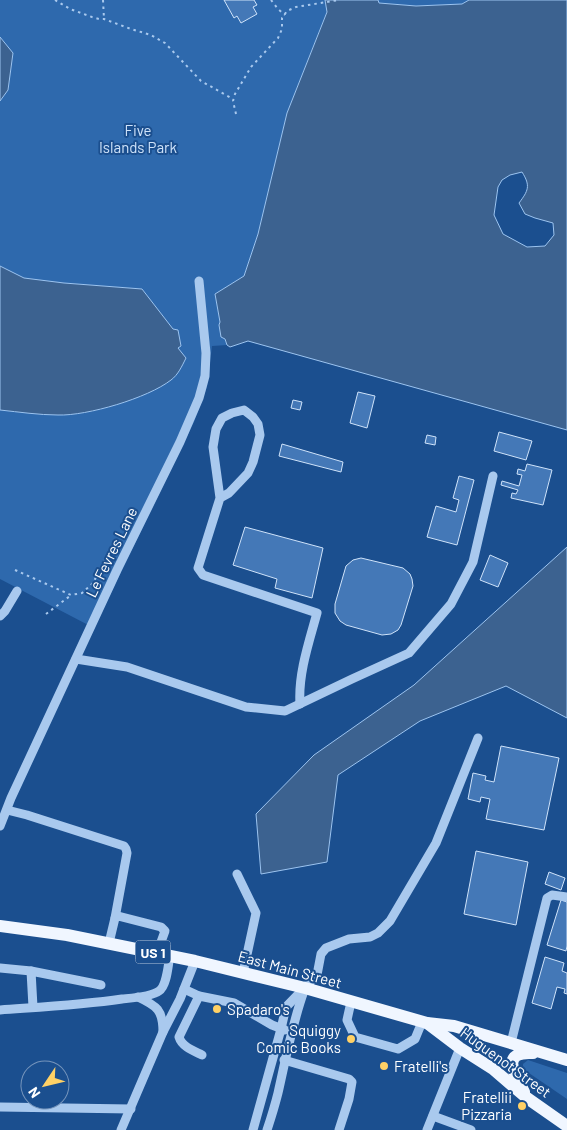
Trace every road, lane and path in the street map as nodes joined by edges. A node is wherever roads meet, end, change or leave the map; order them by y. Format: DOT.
graph roads {
  1 [pos="55,0"];
  2 [pos="103,0"];
  3 [pos="272,0"];
  4 [pos="339,0"];
  5 [pos="284,15"];
  6 [pos="104,19"];
  7 [pos="233,99"];
  8 [pos="236,114"];
  9 [pos="200,281"];
  10 [pos="493,476"];
  11 [pos="220,498"];
  12 [pos="106,558"];
  13 [pos="14,570"];
  14 [pos="17,591"];
  15 [pos="70,595"];
  16 [pos="46,614"];
  17 [pos="0,616"];
  18 [pos="76,659"];
  19 [pos="300,704"];
  20 [pos="478,738"];
  21 [pos="7,810"];
  22 [pos="0,826"];
  23 [pos="238,874"];
  24 [pos="567,897"];
  25 [pos="115,918"];
  26 [pos="0,926"];
  27 [pos="109,944"];
  28 [pos="157,953"];
  29 [pos="170,956"];
  30 [pos="195,961"];
  31 [pos="0,968"];
  32 [pos="31,971"];
  33 [pos="243,973"];
  34 [pos="101,985"];
  35 [pos="305,988"];
  36 [pos="184,989"];
  37 [pos="199,996"];
  38 [pos="138,997"];
  39 [pos="351,1002"];
  40 [pos="33,1007"];
  41 [pos="0,1010"];
  42 [pos="425,1022"];
  43 [pos="281,1029"];
  44 [pos="163,1032"];
  45 [pos="292,1033"];
  46 [pos="511,1043"];
  47 [pos="460,1048"];
  48 [pos="543,1053"];
  49 [pos="202,1055"];
  50 [pos="284,1060"];
  51 [pos="567,1060"];
  52 [pos="527,1098"];
  53 [pos="0,1107"];
  54 [pos="131,1109"];
  55 [pos="433,1116"];
  56 [pos="567,1126"];
  57 [pos="121,1130"];
  58 [pos="253,1130"];
  59 [pos="267,1130"];
  60 [pos="339,1130"];
  61 [pos="427,1130"];
  62 [pos="471,1130"];
  1 -- 6 [label="path"];
  2 -- 6 [label="path"];
  3 -- 5 [label="path"];
  4 -- 5 [label="path"];
  5 -- 7 [label="path"];
  6 -- 7 [label="path"];
  7 -- 8 [label="path"];
  9 -- 18 [label="street, Le Fevres Lane"];
  10 -- 19 [label="street"];
  11 -- 11 [label="street"];
  11 -- 19 [label="street"];
  12 -- 15 [label="path"];
  13 -- 15 [label="path"];
  14 -- 17 [label="street"];
  15 -- 16 [label="path"];
  18 -- 19 [label="street"];
  18 -- 21 [label="street, Le Fevres Lane"];
  20 -- 35 [label="street"];
  21 -- 22 [label="street, Le Fevres Lane"];
  21 -- 25 [label="street"];
  23 -- 33 [label="street"];
  24 -- 46 [label="street"];
  25 -- 27 [label="street"];
  25 -- 28 [label="street"];
  26 -- 27 [label="main road, East Main Street / US 1"];
  27 -- 28 [label="main road, East Main Street / US 1"];
  28 -- 29 [label="main road, East Main Street / US 1"];
  29 -- 30 [label="main road, East Main Street / US 1"];
  29 -- 38 [label="street"];
  30 -- 33 [label="main road, East Main Street / US 1"];
  30 -- 36 [label="street"];
  31 -- 32 [label="street"];
  32 -- 34 [label="street"];
  32 -- 40 [label="street"];
  33 -- 35 [label="main road, East Main Street / US 1"];
  35 -- 39 [label="main road, East Main Street / US 1"];
  35 -- 43 [label="street"];
  35 -- 45 [label="street"];
  36 -- 37 [label="street"];
  36 -- 44 [label="street"];
  37 -- 43 [label="street"];
  37 -- 49 [label="street"];
  38 -- 40 [label="street"];
  38 -- 44 [label="street"];
  39 -- 42 [label="main road, East Main Street / US 1"];
  39 -- 42 [label="street"];
  40 -- 41 [label="street"];
  42 -- 46 [label="main road, East Main Street / US 1"];
  42 -- 47 [label="main road, Huguenot Street / US 1"];
  43 -- 45 [label="street"];
  43 -- 58 [label="street"];
  44 -- 54 [label="street"];
  45 -- 50 [label="street"];
  46 -- 48 [label="main road, East Main Street / US 1"];
  47 -- 52 [label="main road, Huguenot Street / US 1"];
  47 -- 55 [label="street"];
  48 -- 51 [label="main road, East Main Street / US 1"];
  48 -- 52 [label="main road"];
  50 -- 59 [label="street"];
  50 -- 60 [label="street"];
  52 -- 56 [label="main road, Huguenot Street / US 1"];
  53 -- 54 [label="street"];
  54 -- 57 [label="street"];
  55 -- 61 [label="street"];
  55 -- 62 [label="street"];
}
